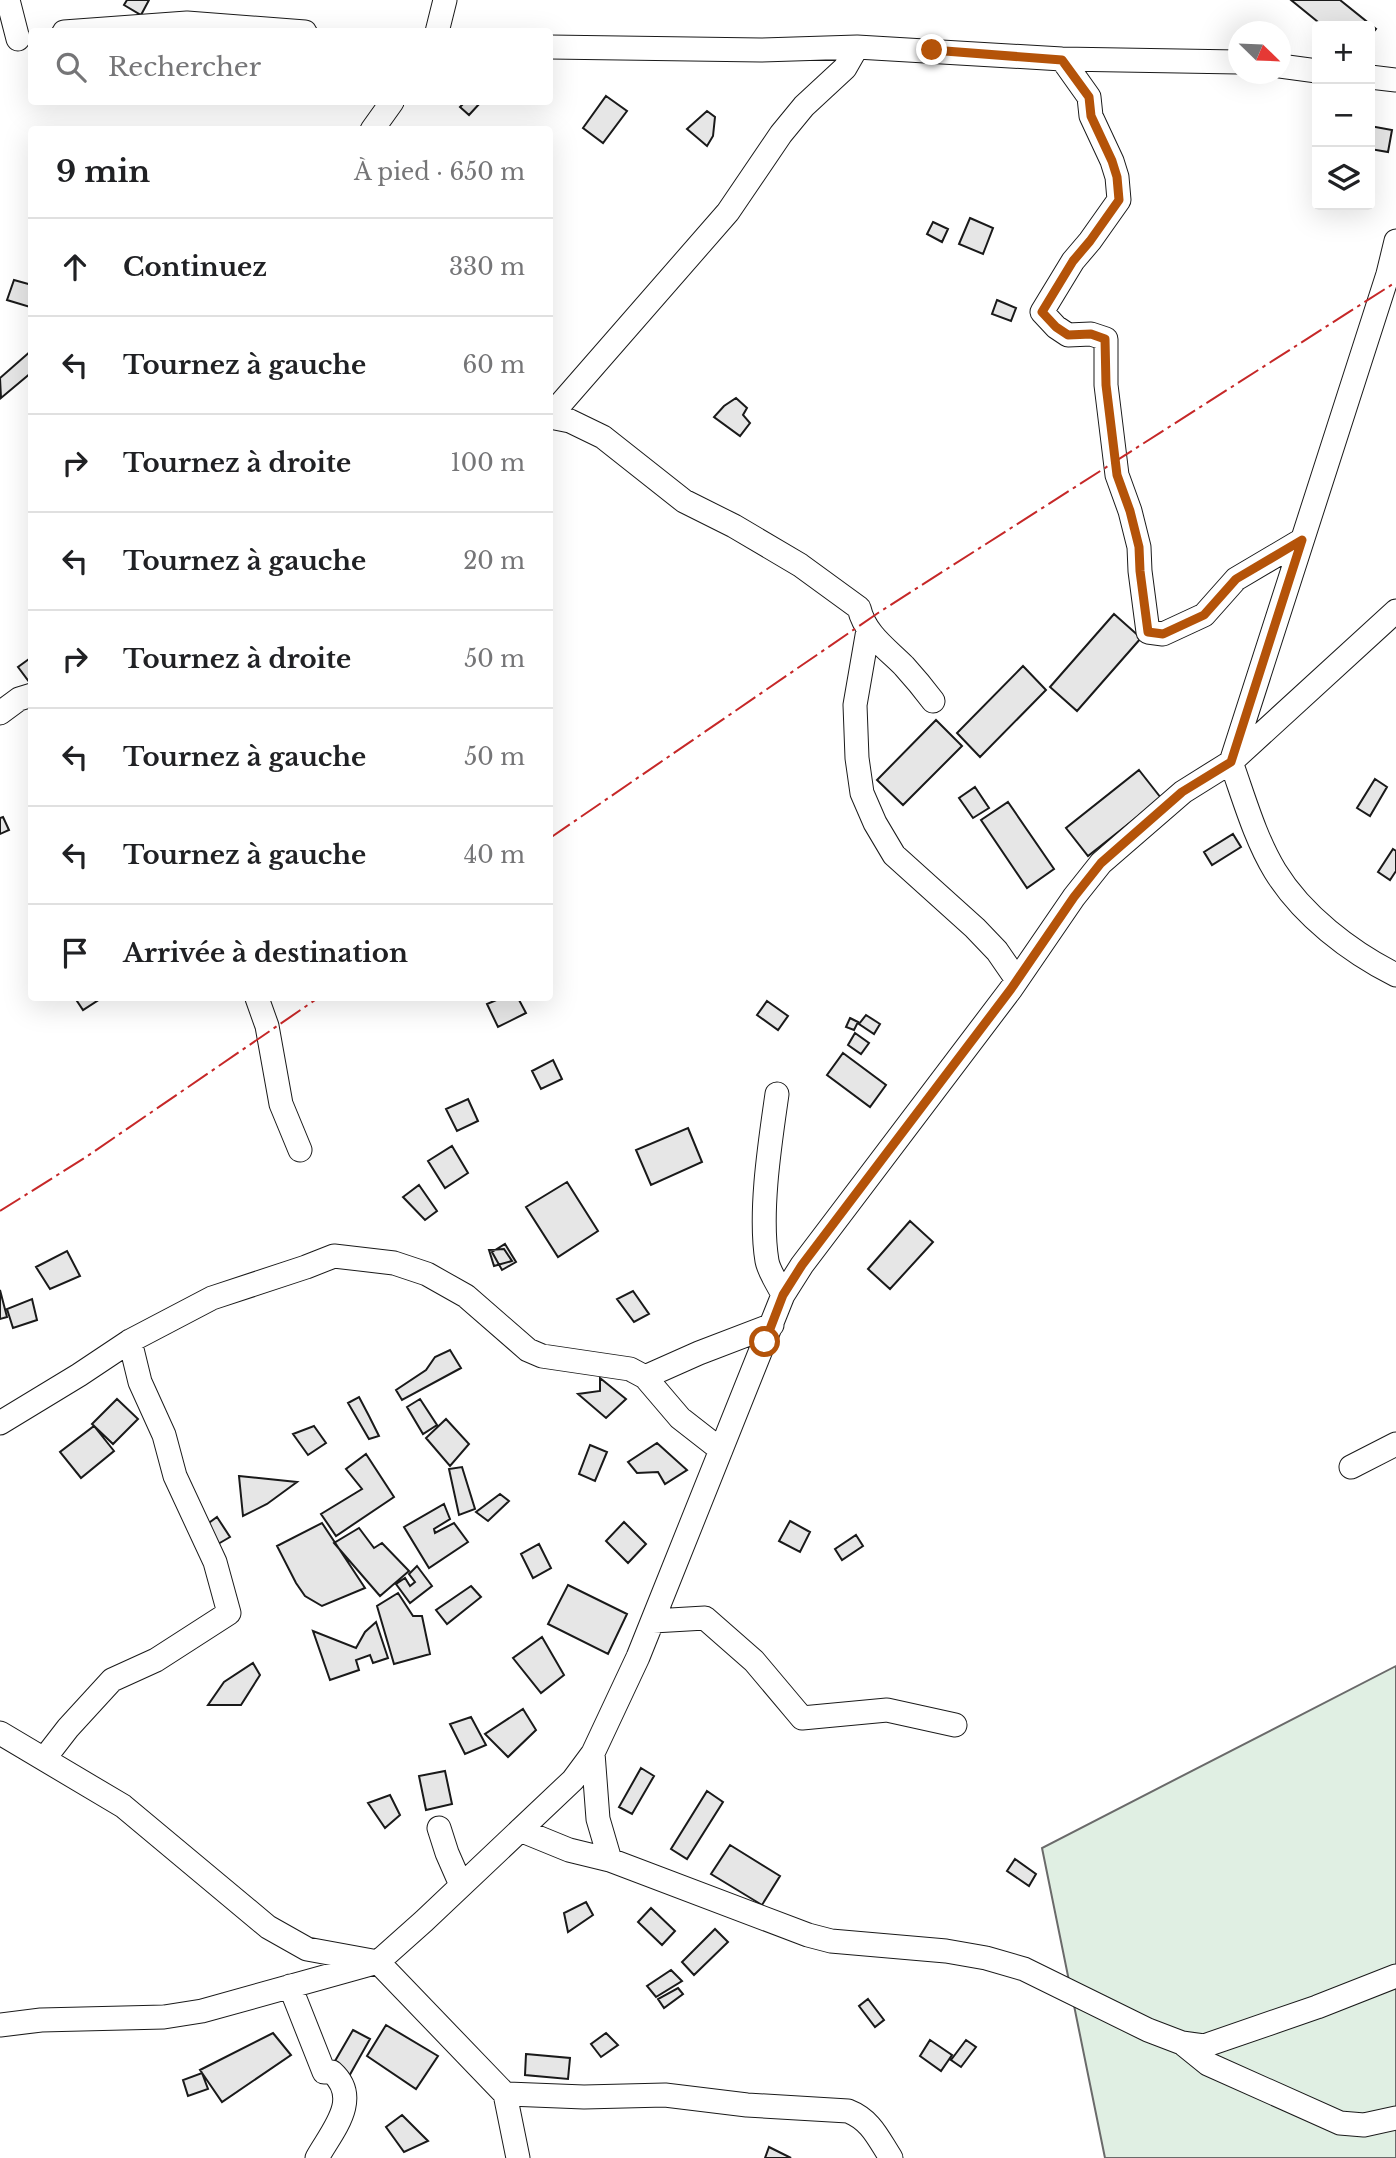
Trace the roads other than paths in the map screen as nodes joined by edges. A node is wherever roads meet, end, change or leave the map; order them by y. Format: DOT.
graph roads {
  1 [pos="8,0"];
  2 [pos="445,0"];
  3 [pos="119,28"];
  4 [pos="253,28"];
  5 [pos="438,28"];
  6 [pos="17,39"];
  7 [pos="553,47"];
  8 [pos="857,47"];
  9 [pos="1062,60"];
  10 [pos="1228,62"];
  11 [pos="1291,67"];
  12 [pos="1312,70"];
  13 [pos="1375,78"];
  14 [pos="1396,80"];
  15 [pos="390,105"];
  16 [pos="375,126"];
  17 [pos="1396,241"];
  18 [pos="553,413"];
  19 [pos="553,417"];
  20 [pos="1302,540"];
  21 [pos="1396,611"];
  22 [pos="868,630"];
  23 [pos="28,696"];
  24 [pos="933,701"];
  25 [pos="0,713"];
  26 [pos="1231,762"];
  27 [pos="1396,975"];
  28 [pos="1017,980"];
  29 [pos="258,1001"];
  30 [pos="777,1094"];
  31 [pos="300,1150"];
  32 [pos="783,1295"];
  33 [pos="772,1325"];
  34 [pos="130,1341"];
  35 [pos="645,1377"];
  36 [pos="0,1423"];
  37 [pos="1396,1444"];
  38 [pos="721,1450"];
  39 [pos="1351,1467"];
  40 [pos="653,1621"];
  41 [pos="955,1725"];
  42 [pos="0,1734"];
  43 [pos="593,1753"];
  44 [pos="44,1759"];
  45 [pos="439,1828"];
  46 [pos="520,1830"];
  47 [pos="610,1860"];
  48 [pos="461,1885"];
  49 [pos="378,1962"];
  50 [pos="1396,1976"];
  51 [pos="290,1986"];
  52 [pos="0,2025"];
  53 [pos="1182,2043"];
  54 [pos="505,2094"];
  55 [pos="1396,2118"];
  56 [pos="518,2157"];
  57 [pos="317,2158"];
  58 [pos="891,2158"];
  1 -- 6 [label="street"];
  2 -- 5 [label="street"];
  3 -- 4 [label="street"];
  7 -- 8 [label="street"];
  8 -- 9 [label="street"];
  8 -- 18 [label="street"];
  9 -- 10 [label="street"];
  9 -- 20 [label="street"];
  11 -- 12 [label="street"];
  13 -- 14 [label="street"];
  15 -- 16 [label="street"];
  17 -- 20 [label="street"];
  19 -- 22 [label="street"];
  20 -- 26 [label="street"];
  21 -- 26 [label="street"];
  22 -- 24 [label="street"];
  22 -- 28 [label="street"];
  23 -- 25 [label="street"];
  26 -- 27 [label="street"];
  26 -- 28 [label="street"];
  28 -- 32 [label="street"];
  29 -- 31 [label="street"];
  30 -- 32 [label="street"];
  32 -- 33 [label="street"];
  33 -- 35 [label="street"];
  33 -- 38 [label="street"];
  34 -- 35 [label="street"];
  34 -- 36 [label="street"];
  34 -- 44 [label="street"];
  35 -- 38 [label="street"];
  37 -- 39 [label="street"];
  38 -- 40 [label="street"];
  40 -- 41 [label="street"];
  40 -- 43 [label="street"];
  42 -- 44 [label="street"];
  43 -- 46 [label="street"];
  43 -- 47 [label="street"];
  44 -- 49 [label="street"];
  45 -- 48 [label="street"];
  46 -- 47 [label="street"];
  46 -- 48 [label="street"];
  47 -- 53 [label="street"];
  48 -- 49 [label="street"];
  49 -- 51 [label="street"];
  49 -- 54 [label="street"];
  50 -- 53 [label="street"];
  51 -- 52 [label="street"];
  51 -- 57 [label="street"];
  53 -- 55 [label="street"];
  54 -- 56 [label="street"];
  54 -- 58 [label="street"];
}
